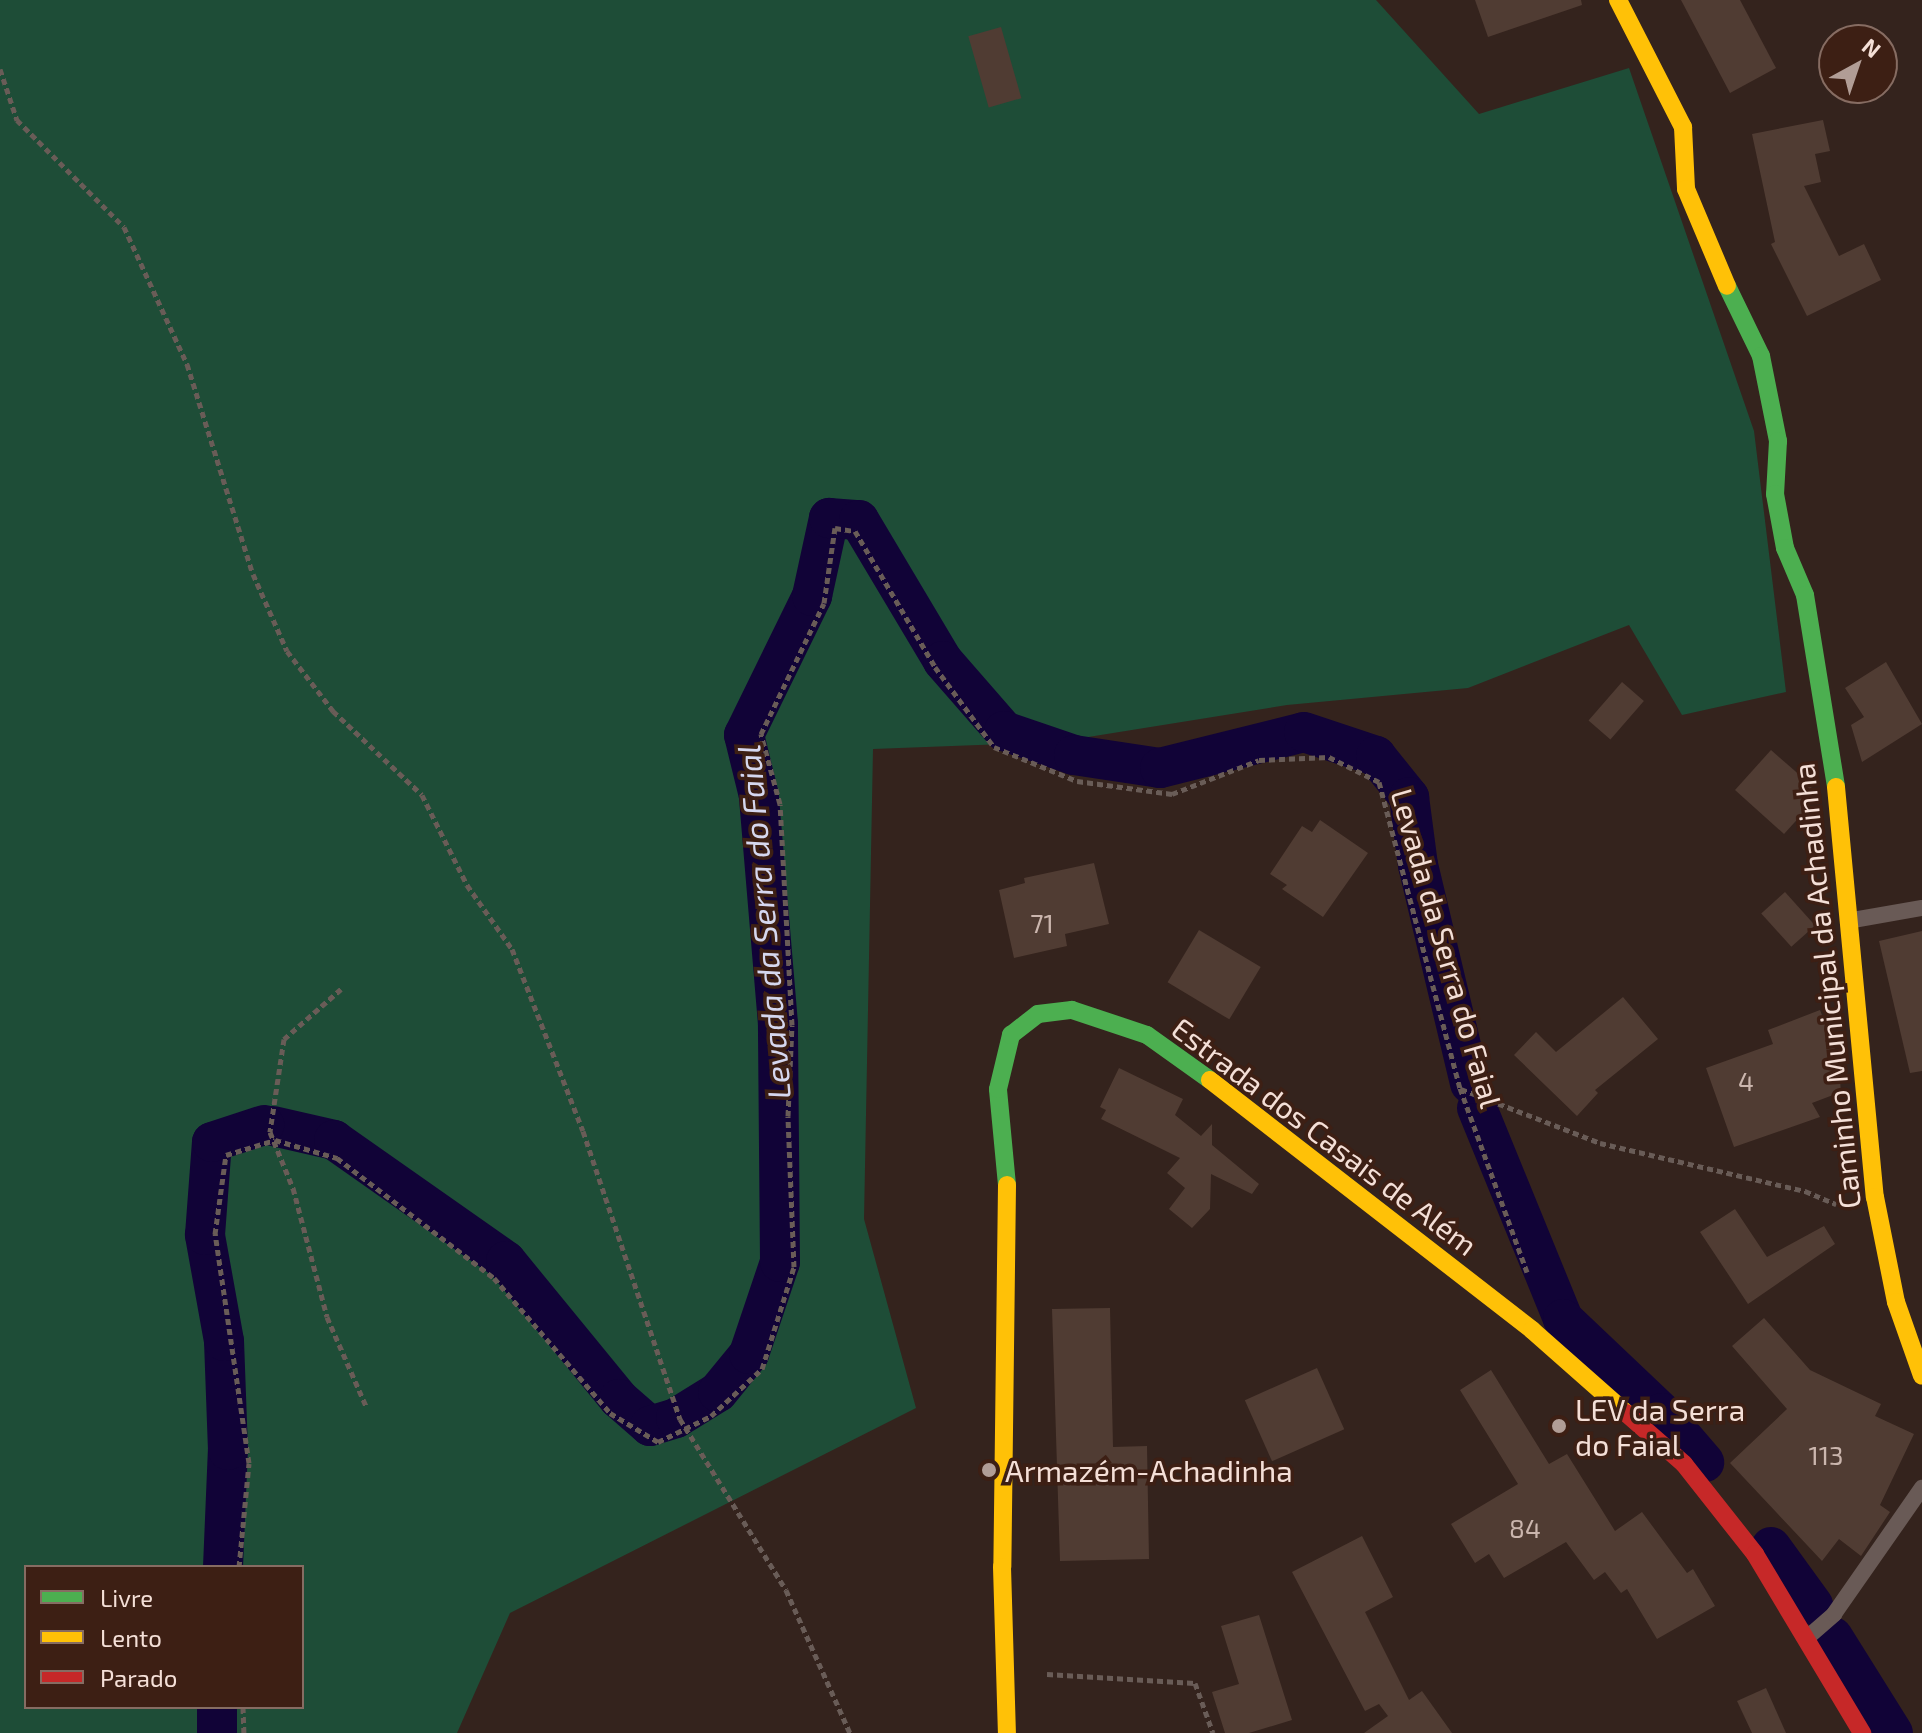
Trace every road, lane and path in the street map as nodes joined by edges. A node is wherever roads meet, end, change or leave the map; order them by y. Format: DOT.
graph roads {
  1 [pos="1618,0"];
  2 [pos="0,69"];
  3 [pos="1922,908"];
  4 [pos="1853,920"];
  5 [pos="341,989"];
  6 [pos="1460,1088"];
  7 [pos="275,1140"];
  8 [pos="1875,1197"];
  9 [pos="1529,1276"];
  10 [pos="1922,1376"];
  11 [pos="367,1408"];
  12 [pos="689,1431"];
  13 [pos="1922,1488"];
  14 [pos="239,1565"];
  15 [pos="1808,1637"];
  16 [pos="1006,1672"];
  17 [pos="243,1709"];
  18 [pos="244,1733"];
  19 [pos="850,1733"];
  20 [pos="1007,1733"];
  21 [pos="1213,1733"];
  22 [pos="1862,1733"];
  1 -- 4 [label="street, Caminho Municipal da Achadinha"];
  2 -- 12 [label="path"];
  3 -- 4 [label="lane"];
  4 -- 8 [label="street, Caminho Municipal da Achadinha"];
  5 -- 7 [label="path"];
  6 -- 8 [label="path"];
  6 -- 9 [label="path, Levada da Serra do Faial"];
  6 -- 12 [label="path, Levada da Serra do Faial"];
  7 -- 11 [label="path"];
  7 -- 12 [label="path, Levada da Serra do Faial"];
  7 -- 14 [label="path"];
  8 -- 10 [label="street, Caminho Municipal da Achadinha"];
  12 -- 19 [label="path"];
  13 -- 15 [label="lane"];
  15 -- 16 [label="street, Estrada dos Casais de Além"];
  15 -- 22 [label="street, Estrada dos Casais de Além"];
  16 -- 20 [label="street, Estrada dos Casais de Além"];
  16 -- 21 [label="path"];
  17 -- 18 [label="path"];
}
